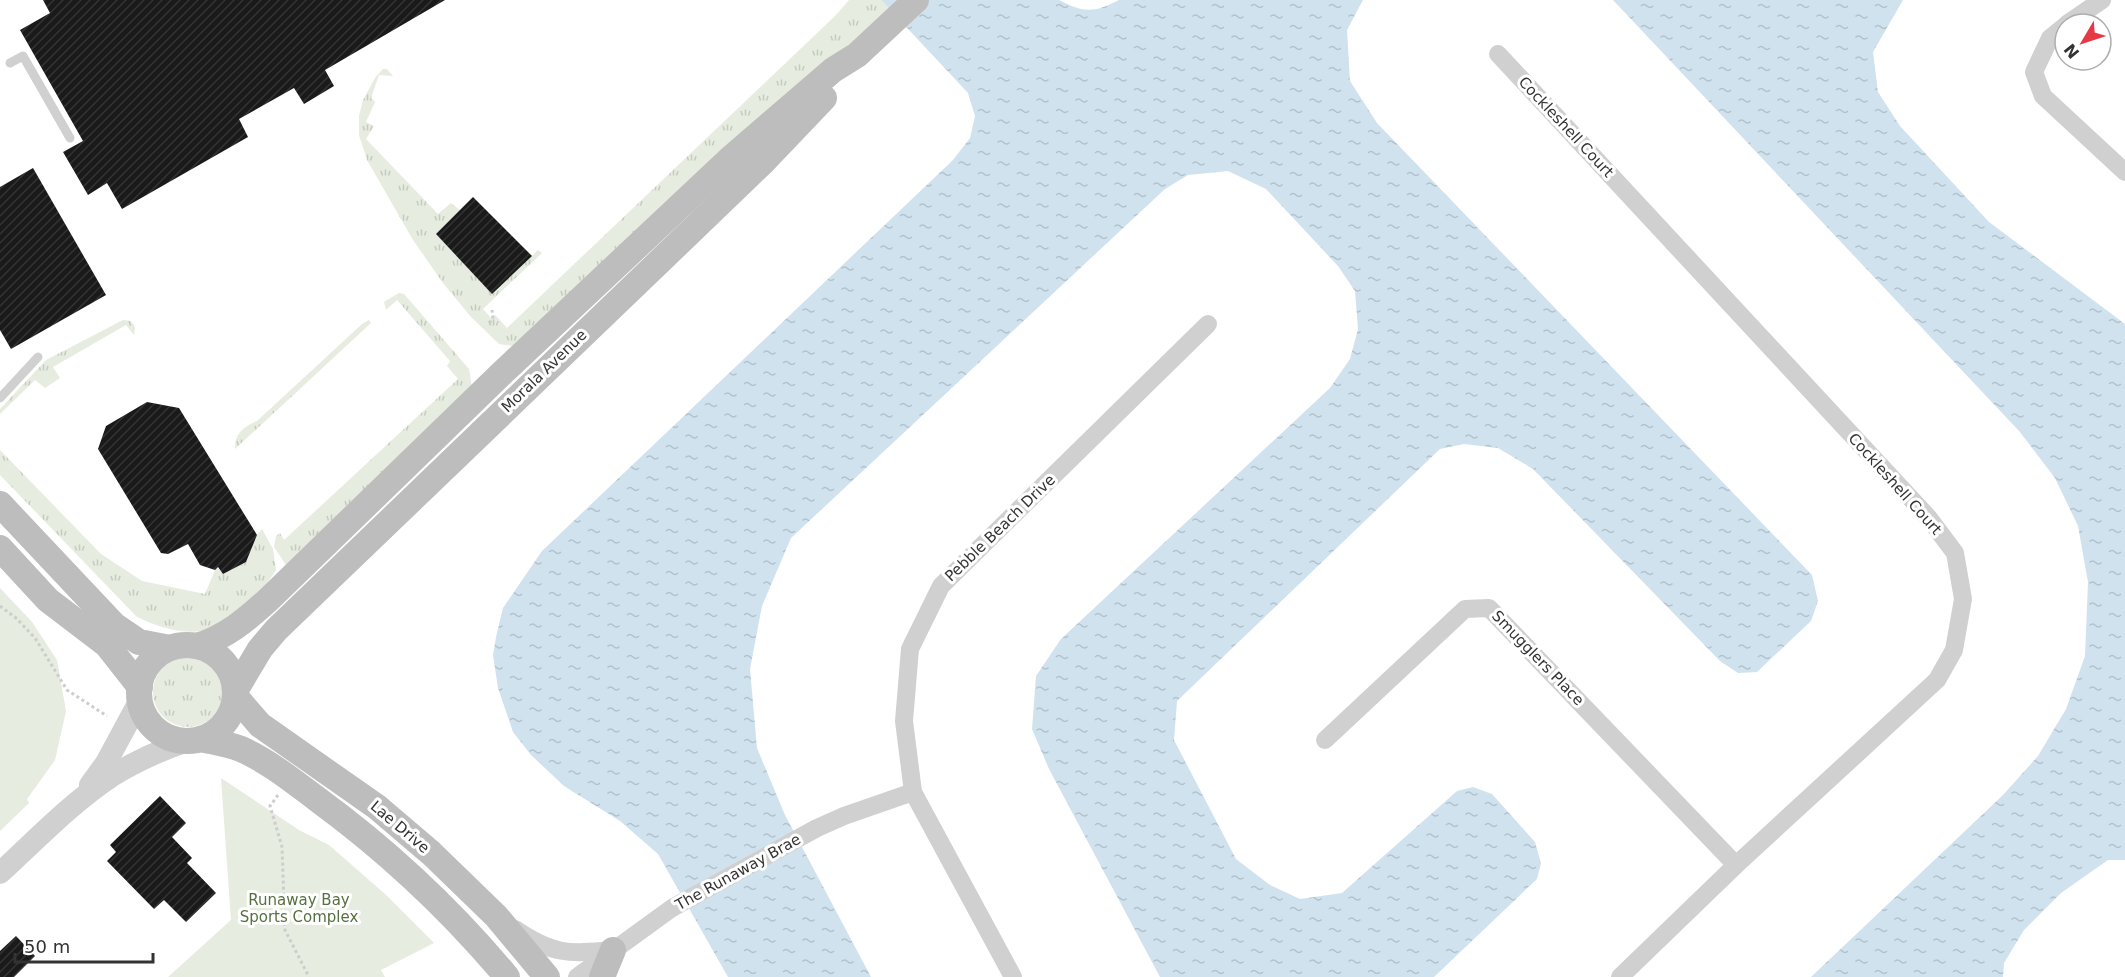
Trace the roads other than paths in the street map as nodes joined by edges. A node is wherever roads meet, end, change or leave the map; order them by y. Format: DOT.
graph roads {
  1 [pos="916,0"];
  2 [pos="2102,0"];
  3 [pos="2085,12"];
  4 [pos="2053,36"];
  5 [pos="1498,54"];
  6 [pos="857,55"];
  7 [pos="9,63"];
  8 [pos="70,138"];
  9 [pos="2125,172"];
  10 [pos="1208,324"];
  11 [pos="39,357"];
  12 [pos="0,398"];
  13 [pos="0,504"];
  14 [pos="0,548"];
  15 [pos="197,646"];
  16 [pos="170,648"];
  17 [pos="140,693"];
  18 [pos="235,694"];
  19 [pos="194,740"];
  20 [pos="1325,740"];
  21 [pos="913,792"];
  22 [pos="74,805"];
  23 [pos="1736,864"];
  24 [pos="0,873"];
  25 [pos="496,916"];
  26 [pos="613,950"];
  27 [pos="507,977"];
  28 [pos="547,977"];
  29 [pos="577,977"];
  30 [pos="602,977"];
  31 [pos="1013,977"];
  32 [pos="1620,977"];
  1 -- 6 [label="main road, Morala Avenue"];
  2 -- 3 [label="street"];
  4 -- 9 [label="street"];
  5 -- 23 [label="street, Cockleshell Court"];
  6 -- 15 [label="main road, Morala Avenue"];
  6 -- 18 [label="main road, Morala Avenue"];
  7 -- 8 [label="lane"];
  10 -- 21 [label="street, Pebble Beach Drive"];
  11 -- 12 [label="lane"];
  13 -- 16 [label="main road"];
  14 -- 17 [label="main road"];
  15 -- 16 [label="main road"];
  15 -- 18 [label="main road"];
  16 -- 17 [label="main road"];
  17 -- 19 [label="main road"];
  17 -- 22 [label="street"];
  18 -- 19 [label="main road"];
  18 -- 25 [label="main road, Lae Drive"];
  19 -- 22 [label="street"];
  19 -- 27 [label="main road, Lae Drive"];
  20 -- 23 [label="street, Smugglers Place"];
  21 -- 26 [label="street, The Runaway Brae"];
  21 -- 31 [label="street, Pebble Beach Drive"];
  22 -- 24 [label="street"];
  23 -- 32 [label="street, Cockleshell Court"];
  25 -- 26 [label="street"];
  25 -- 28 [label="main road, Lae Drive"];
  26 -- 29 [label="street, The Runaway Brae"];
  26 -- 30 [label="main road"];
}
